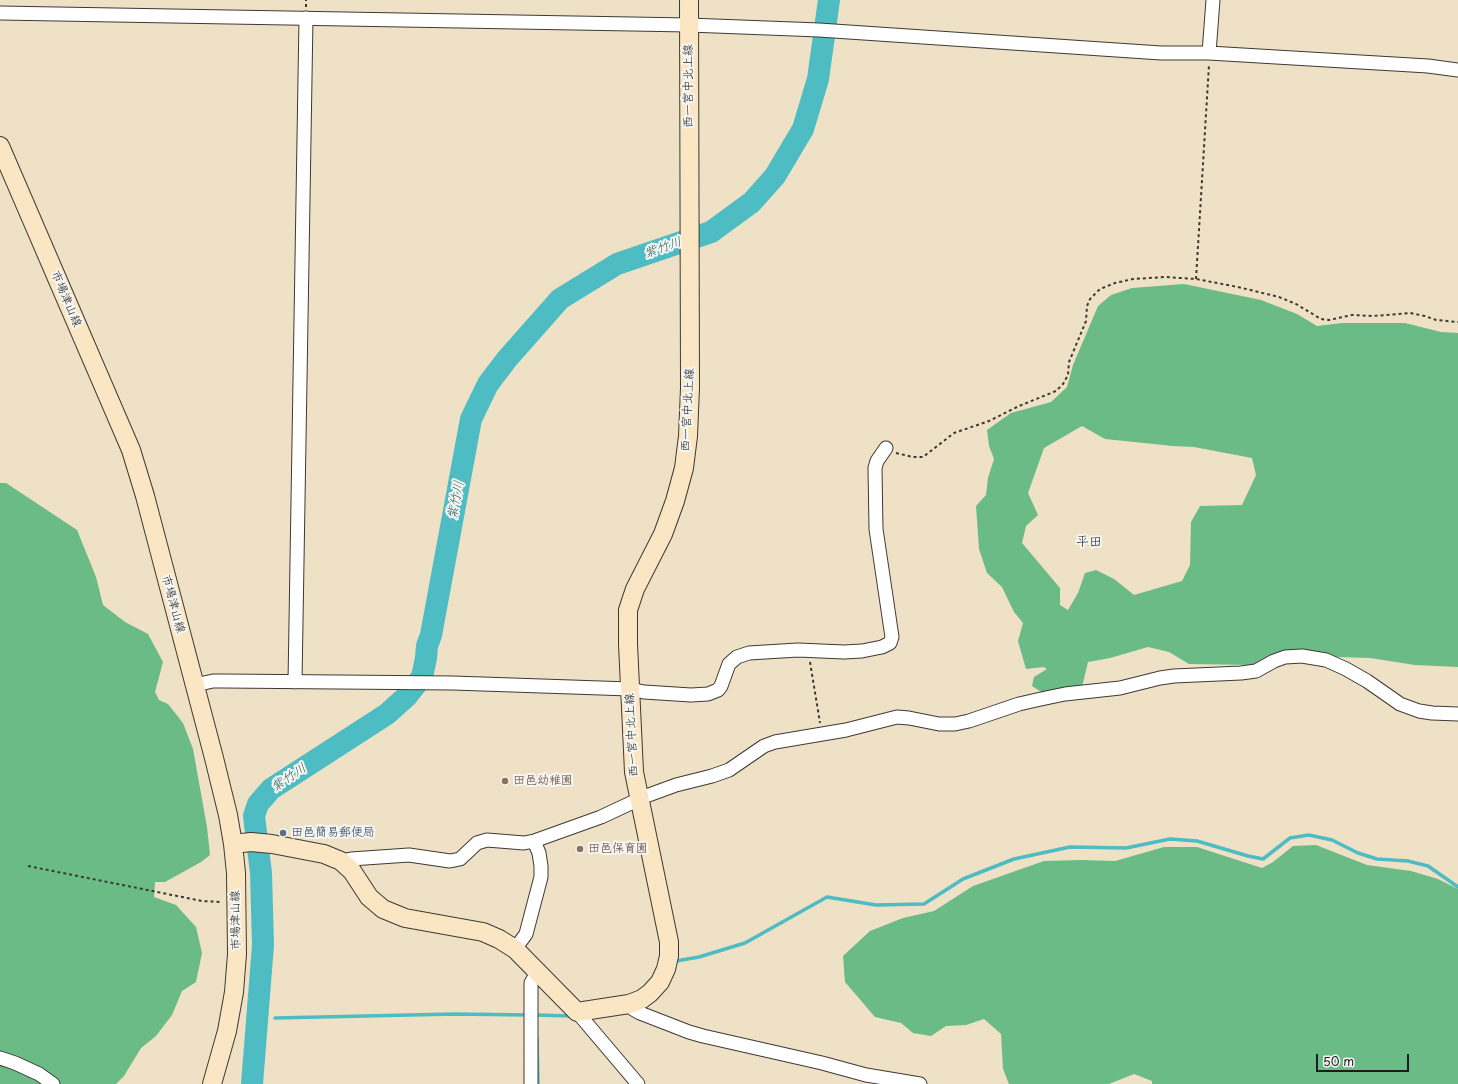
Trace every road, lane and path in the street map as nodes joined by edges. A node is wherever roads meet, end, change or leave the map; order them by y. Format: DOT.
graph roads {
  1 [pos="689,0"];
  2 [pos="1213,0"];
  3 [pos="0,13"];
  4 [pos="306,18"];
  5 [pos="689,25"];
  6 [pos="1209,53"];
  7 [pos="1458,70"];
  8 [pos="0,146"];
  9 [pos="1196,279"];
  10 [pos="1458,322"];
  11 [pos="886,448"];
  12 [pos="809,651"];
  13 [pos="295,682"];
  14 [pos="195,685"];
  15 [pos="630,689"];
  16 [pos="1458,714"];
  17 [pos="822,735"];
  18 [pos="639,799"];
  19 [pos="534,842"];
  20 [pos="242,843"];
  21 [pos="341,861"];
  22 [pos="28,866"];
  23 [pos="236,903"];
  24 [pos="515,949"];
  25 [pos="537,972"];
  26 [pos="630,1004"];
  27 [pos="577,1012"];
  28 [pos="0,1058"];
  29 [pos="52,1084"];
  30 [pos="212,1084"];
  31 [pos="531,1084"];
  32 [pos="638,1084"];
  33 [pos="920,1084"];
  1 -- 5 [label="main road, 西一宮中北上線"];
  2 -- 6 [label="street"];
  3 -- 4 [label="street"];
  4 -- 5 [label="street"];
  4 -- 13 [label="street"];
  5 -- 6 [label="street"];
  5 -- 15 [label="main road, 西一宮中北上線"];
  6 -- 7 [label="street"];
  6 -- 9 [label="path"];
  8 -- 14 [label="main road, 市場津山線"];
  9 -- 10 [label="path"];
  9 -- 11 [label="path"];
  11 -- 12 [label="street"];
  12 -- 15 [label="street"];
  12 -- 17 [label="path"];
  13 -- 14 [label="street"];
  13 -- 15 [label="street"];
  14 -- 20 [label="main road, 市場津山線"];
  15 -- 18 [label="main road, 西一宮中北上線"];
  16 -- 17 [label="street"];
  17 -- 18 [label="street"];
  18 -- 19 [label="street"];
  18 -- 26 [label="main road, 西一宮中北上線"];
  19 -- 21 [label="street"];
  19 -- 24 [label="street"];
  20 -- 21 [label="main road"];
  20 -- 23 [label="main road, 市場津山線"];
  21 -- 24 [label="main road"];
  22 -- 23 [label="path"];
  23 -- 30 [label="main road, 市場津山線"];
  24 -- 25 [label="main road"];
  25 -- 27 [label="main road"];
  25 -- 31 [label="street"];
  26 -- 27 [label="main road, 西一宮中北上線"];
  26 -- 33 [label="street"];
  27 -- 32 [label="street"];
  28 -- 29 [label="street"];
}
